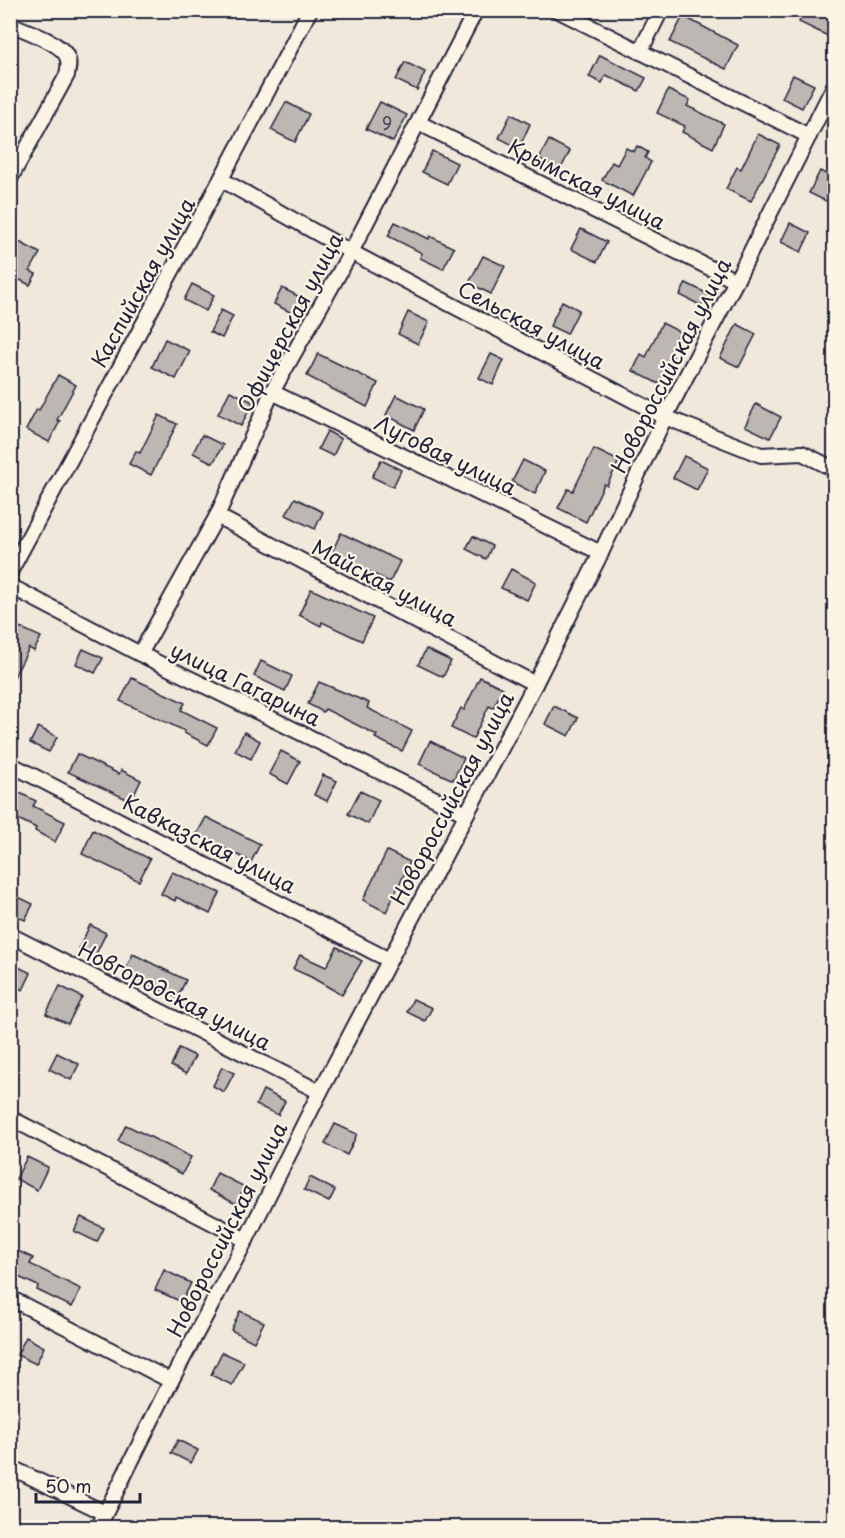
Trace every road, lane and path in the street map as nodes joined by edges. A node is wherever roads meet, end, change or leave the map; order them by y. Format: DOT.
graph roads {
  1 [pos="310,10"];
  2 [pos="476,10"];
  3 [pos="557,10"];
  4 [pos="662,10"];
  5 [pos="10,24"];
  6 [pos="640,52"];
  7 [pos="834,86"];
  8 [pos="419,123"];
  9 [pos="808,136"];
  10 [pos="10,179"];
  11 [pos="222,180"];
  12 [pos="351,252"];
  13 [pos="736,281"];
  14 [pos="272,392"];
  15 [pos="665,417"];
  16 [pos="834,469"];
  17 [pos="217,516"];
  18 [pos="602,553"];
  19 [pos="10,572"];
  20 [pos="10,586"];
  21 [pos="140,654"];
  22 [pos="534,684"];
  23 [pos="10,764"];
  24 [pos="466,814"];
  25 [pos="10,935"];
  26 [pos="389,960"];
  27 [pos="320,1092"];
  28 [pos="10,1118"];
  29 [pos="246,1240"];
  30 [pos="10,1298"];
  31 [pos="171,1381"];
  32 [pos="10,1467"];
  33 [pos="105,1513"];
  34 [pos="98,1527"];
  1 -- 11 [label="street, Каспийская улица"];
  2 -- 8 [label="street, Офицерская улица"];
  3 -- 6 [label="street"];
  4 -- 6 [label="street"];
  5 -- 10 [label="street"];
  6 -- 9 [label="street"];
  7 -- 9 [label="street, Новороссийская улица"];
  8 -- 12 [label="street, Офицерская улица"];
  8 -- 13 [label="street, Крымская улица"];
  9 -- 13 [label="street, Новороссийская улица"];
  11 -- 12 [label="street, Сельская улица"];
  11 -- 19 [label="street, Каспийская улица"];
  12 -- 14 [label="street, Офицерская улица"];
  12 -- 15 [label="street, Сельская улица"];
  13 -- 15 [label="street, Новороссийская улица"];
  14 -- 17 [label="street, Офицерская улица"];
  14 -- 18 [label="street, Луговая улица"];
  15 -- 16 [label="street, Сельская улица"];
  15 -- 18 [label="street, Новороссийская улица"];
  17 -- 21 [label="street, Офицерская улица"];
  17 -- 22 [label="street, Майская улица"];
  18 -- 22 [label="street, Новороссийская улица"];
  20 -- 21 [label="street, улица Гагарина"];
  21 -- 24 [label="street, улица Гагарина"];
  22 -- 24 [label="street, Новороссийская улица"];
  23 -- 26 [label="street, Кавказская улица"];
  24 -- 26 [label="street, Новороссийская улица"];
  25 -- 27 [label="street, Новгородская улица"];
  26 -- 27 [label="street, Новороссийская улица"];
  27 -- 29 [label="street, Новороссийская улица"];
  28 -- 29 [label="street"];
  29 -- 31 [label="street, Новороссийская улица"];
  30 -- 31 [label="street"];
  31 -- 33 [label="street, Новороссийская улица"];
  32 -- 33 [label="street"];
  33 -- 34 [label="street, Новороссийская улица"];
}
